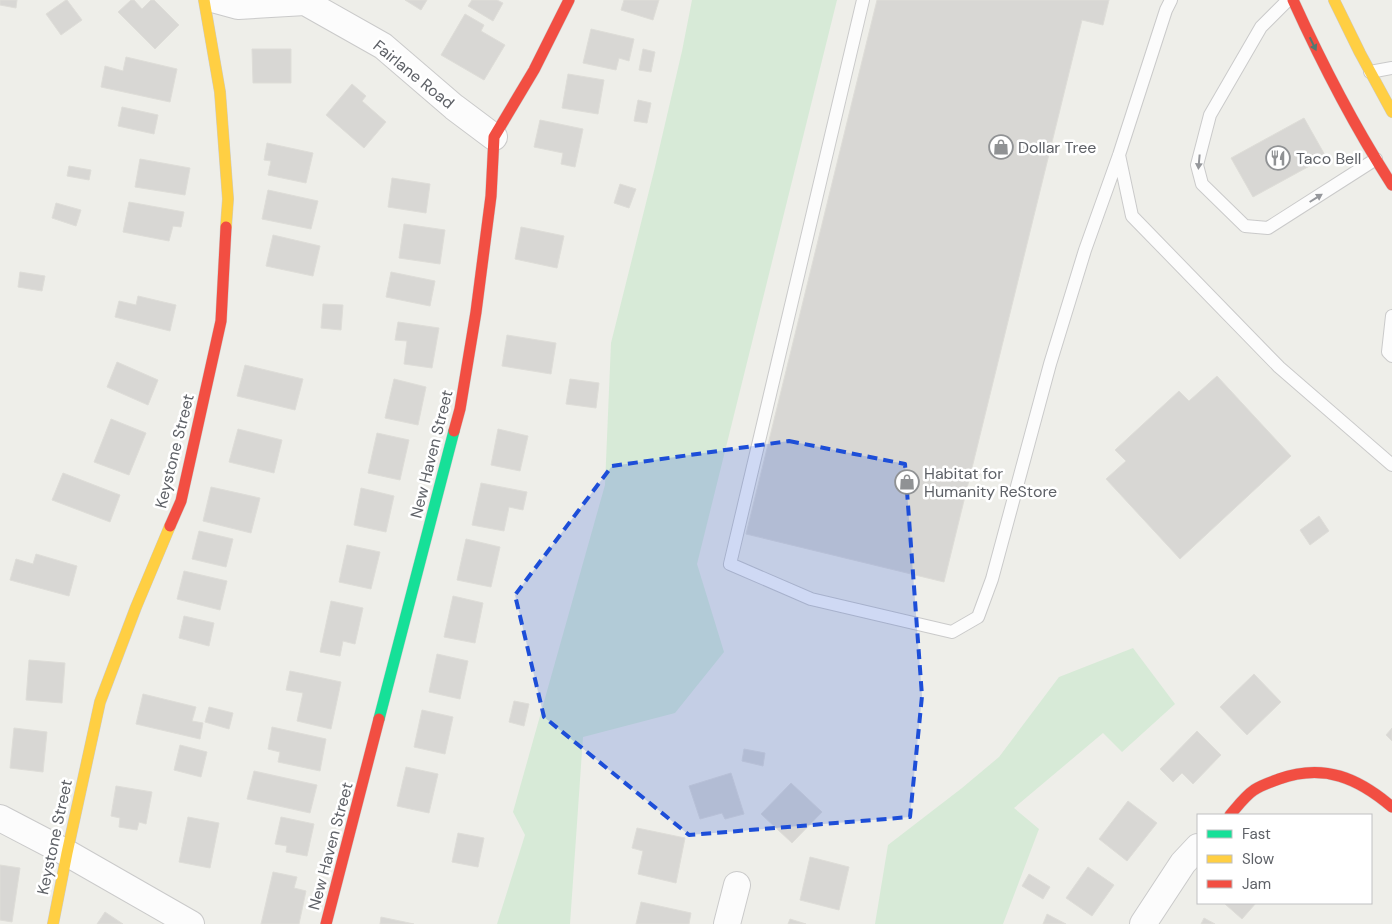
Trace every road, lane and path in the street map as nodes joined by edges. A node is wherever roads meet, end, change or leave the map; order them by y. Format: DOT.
graph roads {
  1 [pos="204,0"];
  2 [pos="216,0"];
  3 [pos="569,0"];
  4 [pos="863,0"];
  5 [pos="1171,0"];
  6 [pos="1288,0"];
  7 [pos="1293,0"];
  8 [pos="1334,0"];
  9 [pos="306,1"];
  10 [pos="1392,68"];
  11 [pos="1370,72"];
  12 [pos="1392,112"];
  13 [pos="494,137"];
  14 [pos="1119,155"];
  15 [pos="1376,159"];
  16 [pos="1392,185"];
  17 [pos="1392,316"];
  18 [pos="1392,356"];
  19 [pos="1392,465"];
  20 [pos="1392,807"];
  21 [pos="1231,814"];
  22 [pos="0,818"];
  23 [pos="1197,849"];
  24 [pos="66,853"];
  25 [pos="737,885"];
  26 [pos="53,924"];
  27 [pos="190,924"];
  28 [pos="326,924"];
  29 [pos="727,924"];
  30 [pos="1143,924"];
  1 -- 24 [label="main road, Keystone Street"];
  2 -- 9 [label="street, Fairlane Road"];
  3 -- 13 [label="main road, New Haven Street"];
  4 -- 14 [label="lane"];
  5 -- 14 [label="lane"];
  6 -- 15 [label="lane, one-way"];
  7 -- 15 [label="main road, one-way"];
  8 -- 11 [label="main road"];
  9 -- 13 [label="street, Fairlane Road"];
  10 -- 11 [label="lane"];
  11 -- 12 [label="main road"];
  13 -- 28 [label="main road, New Haven Street"];
  14 -- 19 [label="lane"];
  15 -- 16 [label="main road"];
  17 -- 18 [label="lane"];
  20 -- 21 [label="main road"];
  22 -- 24 [label="street"];
  23 -- 30 [label="street"];
  24 -- 26 [label="main road, Keystone Street"];
  24 -- 27 [label="street"];
  25 -- 29 [label="street"];
}
